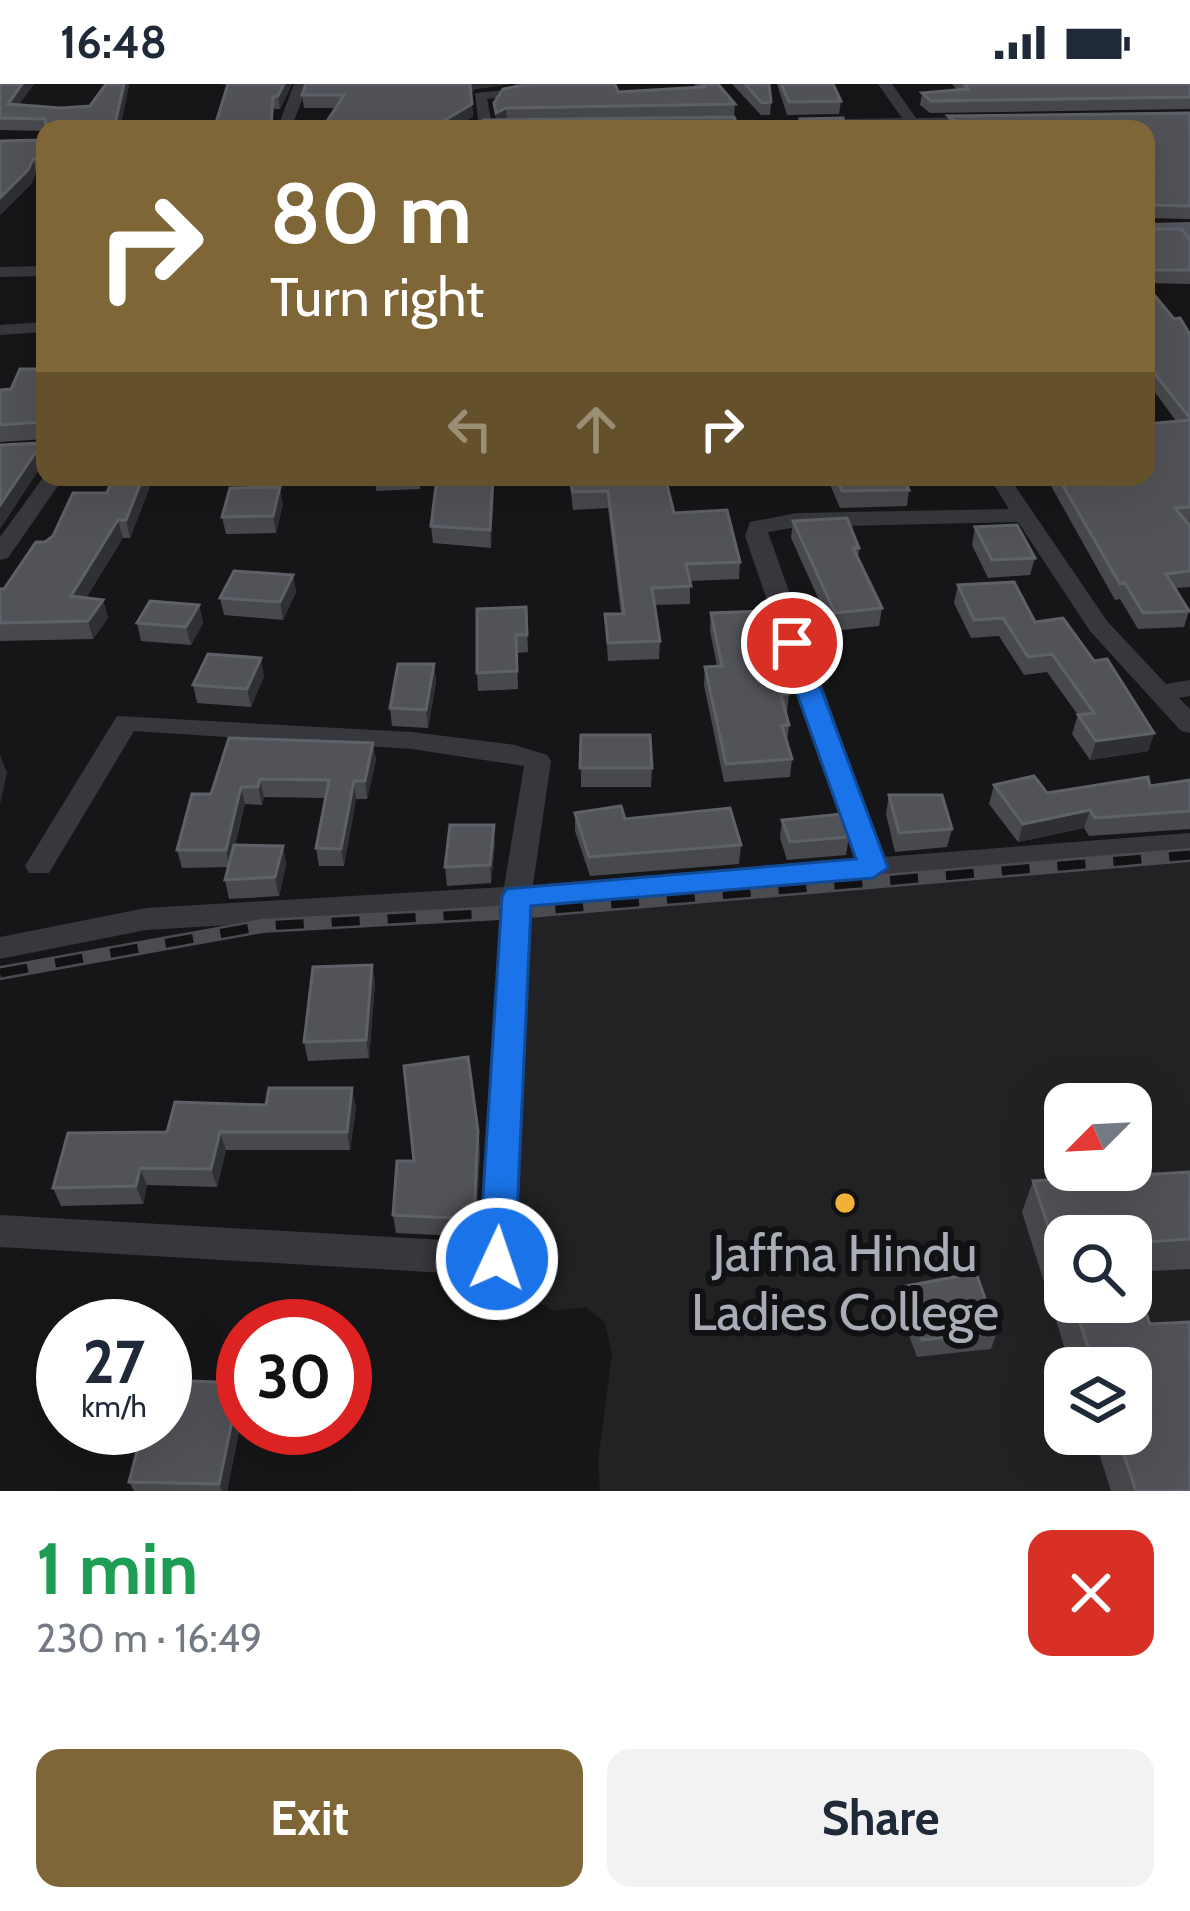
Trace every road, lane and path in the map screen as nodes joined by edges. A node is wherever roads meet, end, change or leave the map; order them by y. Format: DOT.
graph roads {
  1 [pos="301,84"];
  2 [pos="521,84"];
  3 [pos="885,84"];
  4 [pos="743,112"];
  5 [pos="287,120"];
  6 [pos="484,120"];
  7 [pos="752,120"];
  8 [pos="911,120"];
  9 [pos="1190,230"];
  10 [pos="1155,231"];
  11 [pos="0,272"];
  12 [pos="36,272"];
  13 [pos="36,328"];
  14 [pos="0,330"];
  15 [pos="48,486"];
  16 [pos="1005,486"];
  17 [pos="1024,514"];
  18 [pos="0,553"];
  19 [pos="1190,688"];
  20 [pos="1160,693"];
  21 [pos="1190,725"];
  22 [pos="1190,843"];
  23 [pos="39,866"];
  24 [pos="873,868"];
  25 [pos="517,897"];
  26 [pos="0,948"];
  27 [pos="0,1231"];
  1 -- 5 [label="street"];
  2 -- 6 [label="street"];
  3 -- 8 [label="street"];
  4 -- 7 [label="street"];
  9 -- 10 [label="main road"];
  11 -- 12 [label="street"];
  13 -- 14 [label="street"];
  15 -- 18 [label="street"];
  16 -- 17 [label="street"];
  17 -- 20 [label="street"];
  17 -- 24 [label="street"];
  19 -- 20 [label="street"];
  20 -- 21 [label="street"];
  22 -- 24 [label="street"];
  23 -- 25 [label="street"];
  24 -- 25 [label="street"];
  25 -- 26 [label="street"];
  25 -- 27 [label="street"];
}
